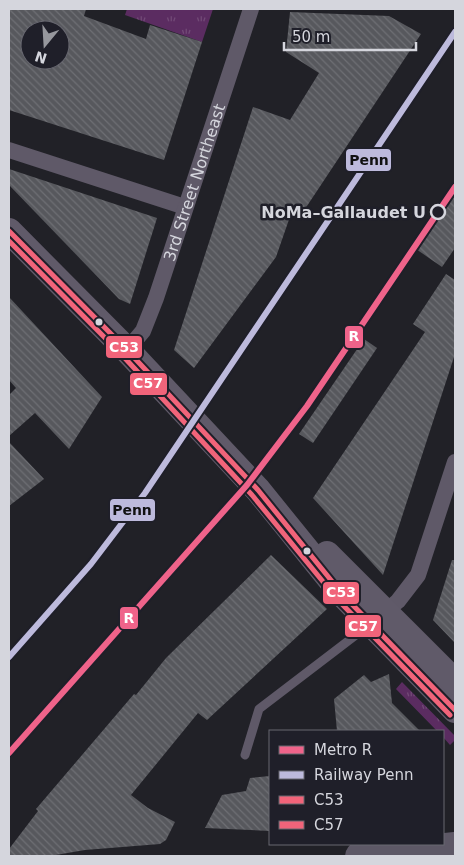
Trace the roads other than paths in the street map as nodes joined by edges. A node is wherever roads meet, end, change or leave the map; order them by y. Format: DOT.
graph roads {
  1 [pos="251,9"];
  2 [pos="9,150"];
  3 [pos="185,207"];
  4 [pos="9,231"];
  5 [pos="127,350"];
  6 [pos="455,462"];
  7 [pos="379,617"];
  8 [pos="455,682"];
  9 [pos="455,710"];
  10 [pos="245,755"];
  11 [pos="455,846"];
  12 [pos="359,856"];
  1 -- 3 [label="street, 3rd Street Northeast"];
  2 -- 3 [label="street"];
  3 -- 5 [label="street, 3rd Street Northeast"];
  4 -- 5 [label="main road"];
  5 -- 7 [label="main road"];
  6 -- 7 [label="street"];
  7 -- 8 [label="main road"];
  7 -- 9 [label="main road"];
  7 -- 10 [label="lane"];
  11 -- 12 [label="highway"];
}
